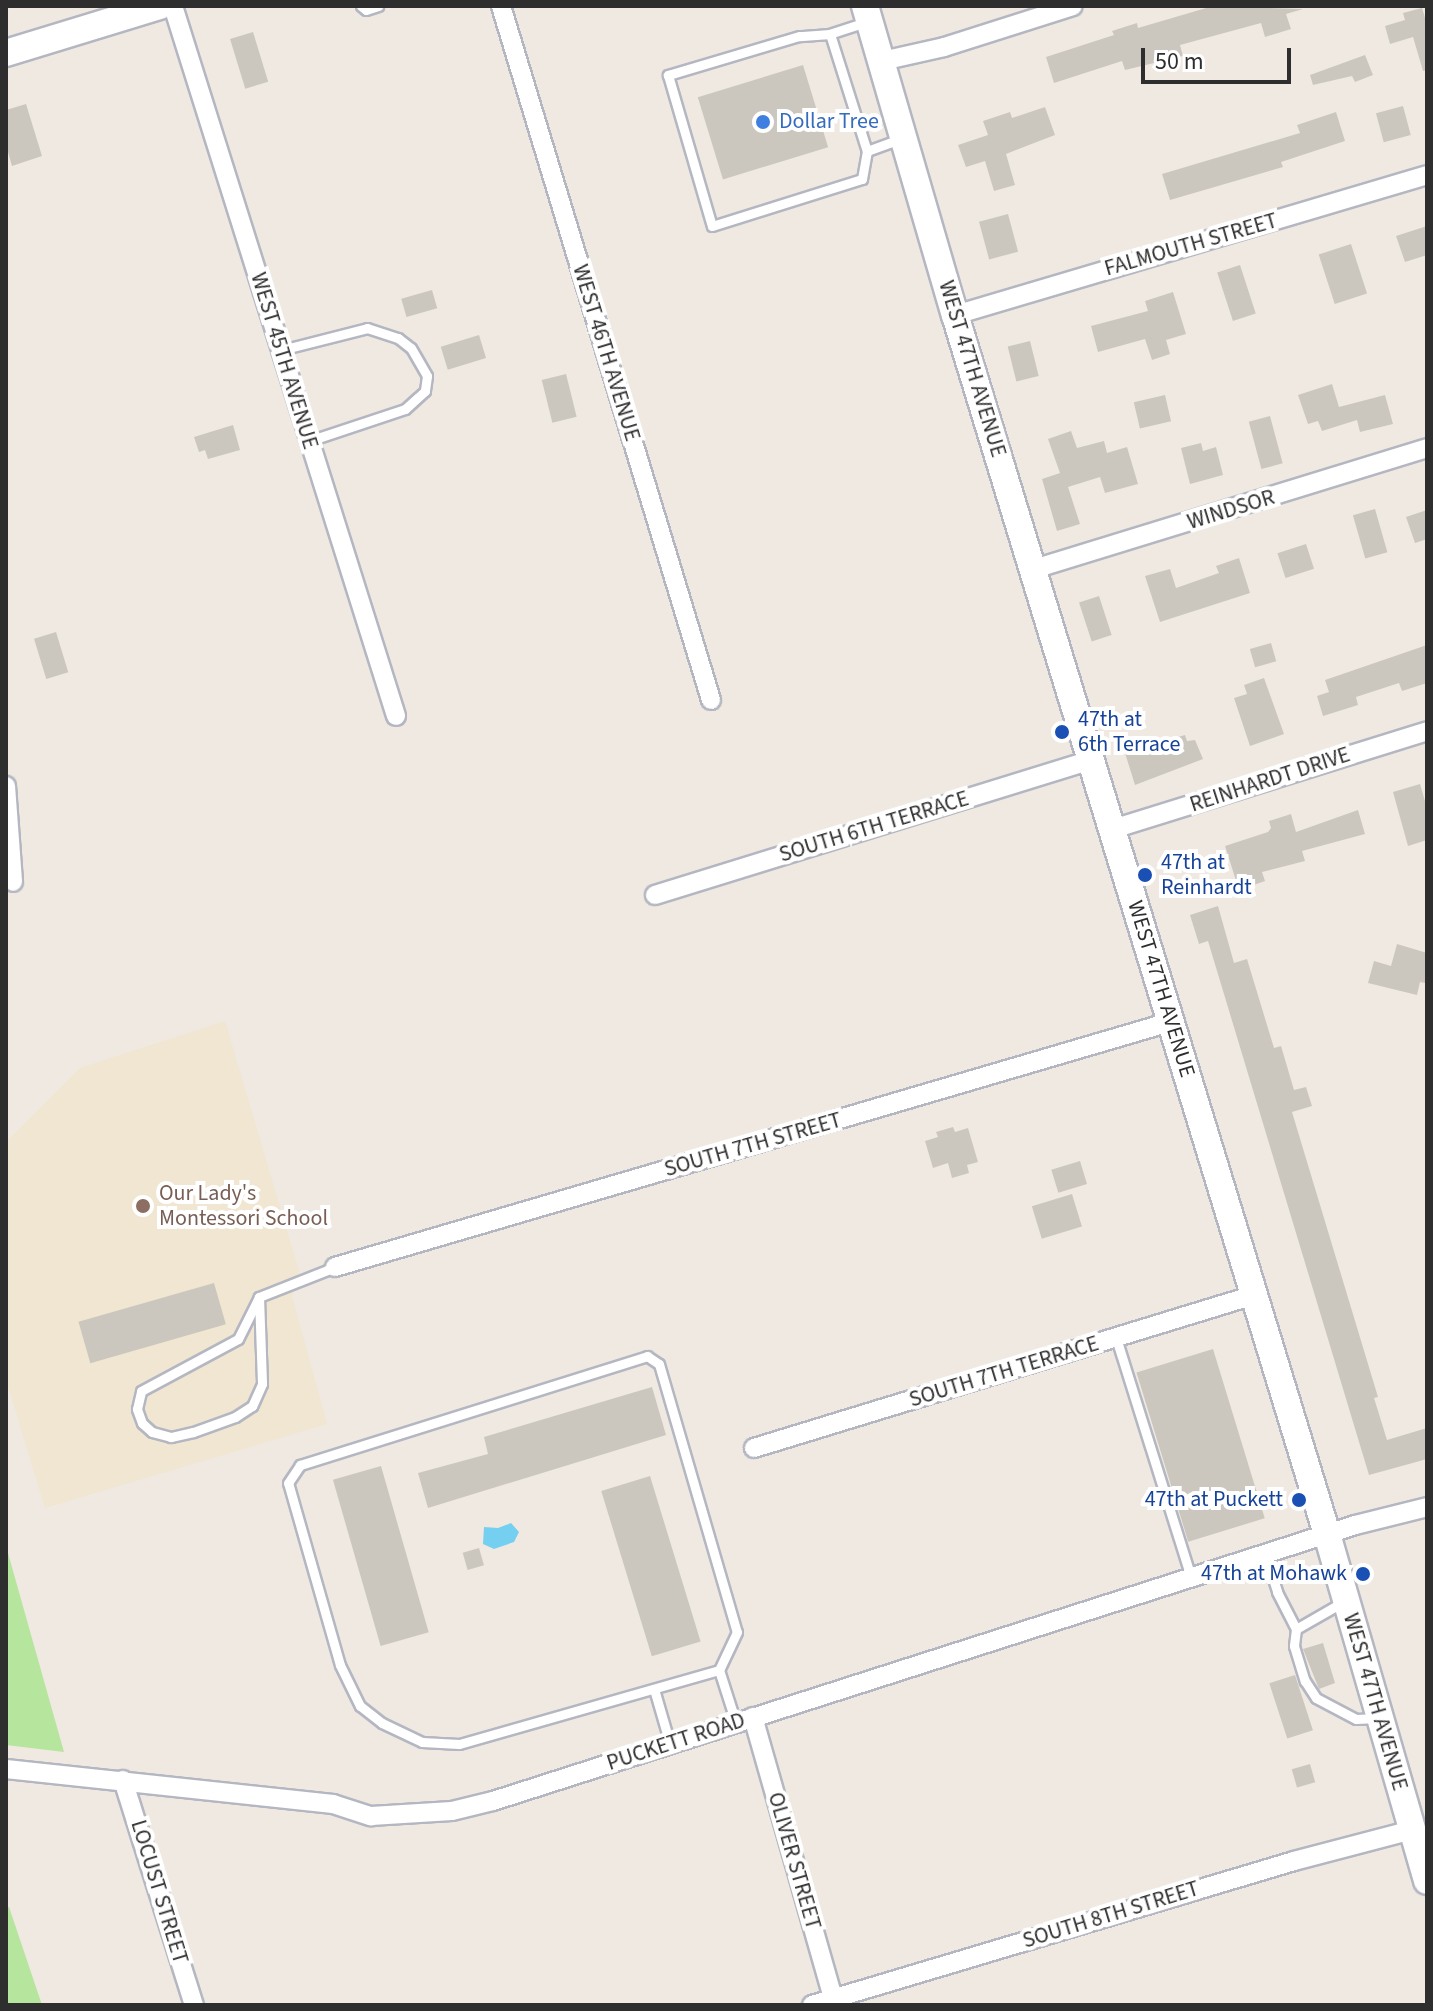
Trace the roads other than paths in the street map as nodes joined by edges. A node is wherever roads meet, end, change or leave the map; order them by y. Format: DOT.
graph roads {
  1 [pos="160,6"];
  2 [pos="173,6"];
  3 [pos="361,6"];
  4 [pos="378,6"];
  5 [pos="501,6"];
  6 [pos="1073,6"];
  7 [pos="867,13"];
  8 [pos="105,14"];
  9 [pos="830,34"];
  10 [pos="6,53"];
  11 [pos="882,61"];
  12 [pos="904,138"];
  13 [pos="867,151"];
  14 [pos="1427,175"];
  15 [pos="955,315"];
  16 [pos="281,350"];
  17 [pos="309,441"];
  18 [pos="1427,448"];
  19 [pos="1034,569"];
  20 [pos="711,700"];
  21 [pos="396,716"];
  22 [pos="1427,731"];
  23 [pos="1093,759"];
  24 [pos="6,786"];
  25 [pos="1113,829"];
  26 [pos="13,882"];
  27 [pos="655,895"];
  28 [pos="1170,1022"];
  29 [pos="335,1267"];
  30 [pos="1254,1295"];
  31 [pos="259,1297"];
  32 [pos="1116,1338"];
  33 [pos="754,1448"];
  34 [pos="1427,1507"];
  35 [pos="1327,1534"];
  36 [pos="1265,1554"];
  37 [pos="1191,1578"];
  38 [pos="1346,1600"];
  39 [pos="1296,1629"];
  40 [pos="719,1670"];
  41 [pos="654,1689"];
  42 [pos="1380,1718"];
  43 [pos="744,1720"];
  44 [pos="670,1744"];
  45 [pos="6,1769"];
  46 [pos="123,1780"];
  47 [pos="1412,1830"];
  48 [pos="1427,1881"];
  49 [pos="834,2002"];
  50 [pos="194,2005"];
  51 [pos="812,2005"];
  1 -- 8 [label="street"];
  2 -- 16 [label="street, WEST 45TH AVENUE"];
  3 -- 4 [label="lane"];
  5 -- 20 [label="street, WEST 46TH AVENUE"];
  6 -- 11 [label="street"];
  7 -- 9 [label="lane"];
  7 -- 11 [label="street, WEST 47TH AVENUE"];
  8 -- 10 [label="street"];
  9 -- 13 [label="lane"];
  9 -- 13 [label="lane"];
  11 -- 12 [label="street, WEST 47TH AVENUE"];
  12 -- 13 [label="lane"];
  12 -- 15 [label="street, WEST 47TH AVENUE"];
  14 -- 15 [label="street, FALMOUTH STREET"];
  15 -- 19 [label="street, WEST 47TH AVENUE"];
  16 -- 17 [label="street, WEST 45TH AVENUE"];
  16 -- 17 [label="lane"];
  17 -- 21 [label="street, WEST 45TH AVENUE"];
  18 -- 19 [label="street, WINDSOR"];
  19 -- 23 [label="street, WEST 47TH AVENUE"];
  22 -- 25 [label="street, REINHARDT DRIVE"];
  23 -- 25 [label="street, WEST 47TH AVENUE"];
  23 -- 27 [label="street, SOUTH 6TH TERRACE"];
  24 -- 26 [label="street"];
  25 -- 28 [label="street, WEST 47TH AVENUE"];
  28 -- 29 [label="street, SOUTH 7TH STREET"];
  28 -- 30 [label="street, WEST 47TH AVENUE"];
  29 -- 31 [label="lane"];
  30 -- 32 [label="street, SOUTH 7TH TERRACE"];
  30 -- 35 [label="street, WEST 47TH AVENUE"];
  31 -- 31 [label="lane"];
  32 -- 33 [label="street, SOUTH 7TH TERRACE"];
  32 -- 37 [label="lane"];
  34 -- 35 [label="street, PUCKETT ROAD"];
  35 -- 36 [label="street, PUCKETT ROAD"];
  35 -- 38 [label="street, WEST 47TH AVENUE"];
  36 -- 37 [label="street, PUCKETT ROAD"];
  36 -- 39 [label="lane"];
  37 -- 43 [label="street, PUCKETT ROAD"];
  38 -- 39 [label="lane"];
  38 -- 42 [label="street, WEST 47TH AVENUE"];
  39 -- 42 [label="lane"];
  40 -- 41 [label="lane"];
  40 -- 41 [label="lane"];
  40 -- 43 [label="lane"];
  41 -- 44 [label="lane"];
  42 -- 47 [label="street, WEST 47TH AVENUE"];
  43 -- 44 [label="street, PUCKETT ROAD"];
  43 -- 49 [label="street, OLIVER STREET"];
  44 -- 46 [label="street, PUCKETT ROAD"];
  45 -- 46 [label="street, PUCKETT ROAD"];
  46 -- 50 [label="street, LOCUST STREET"];
  47 -- 48 [label="street, WEST 47TH AVENUE"];
  47 -- 49 [label="street, SOUTH 8TH STREET"];
  49 -- 51 [label="street, SOUTH 8TH STREET"];
}
